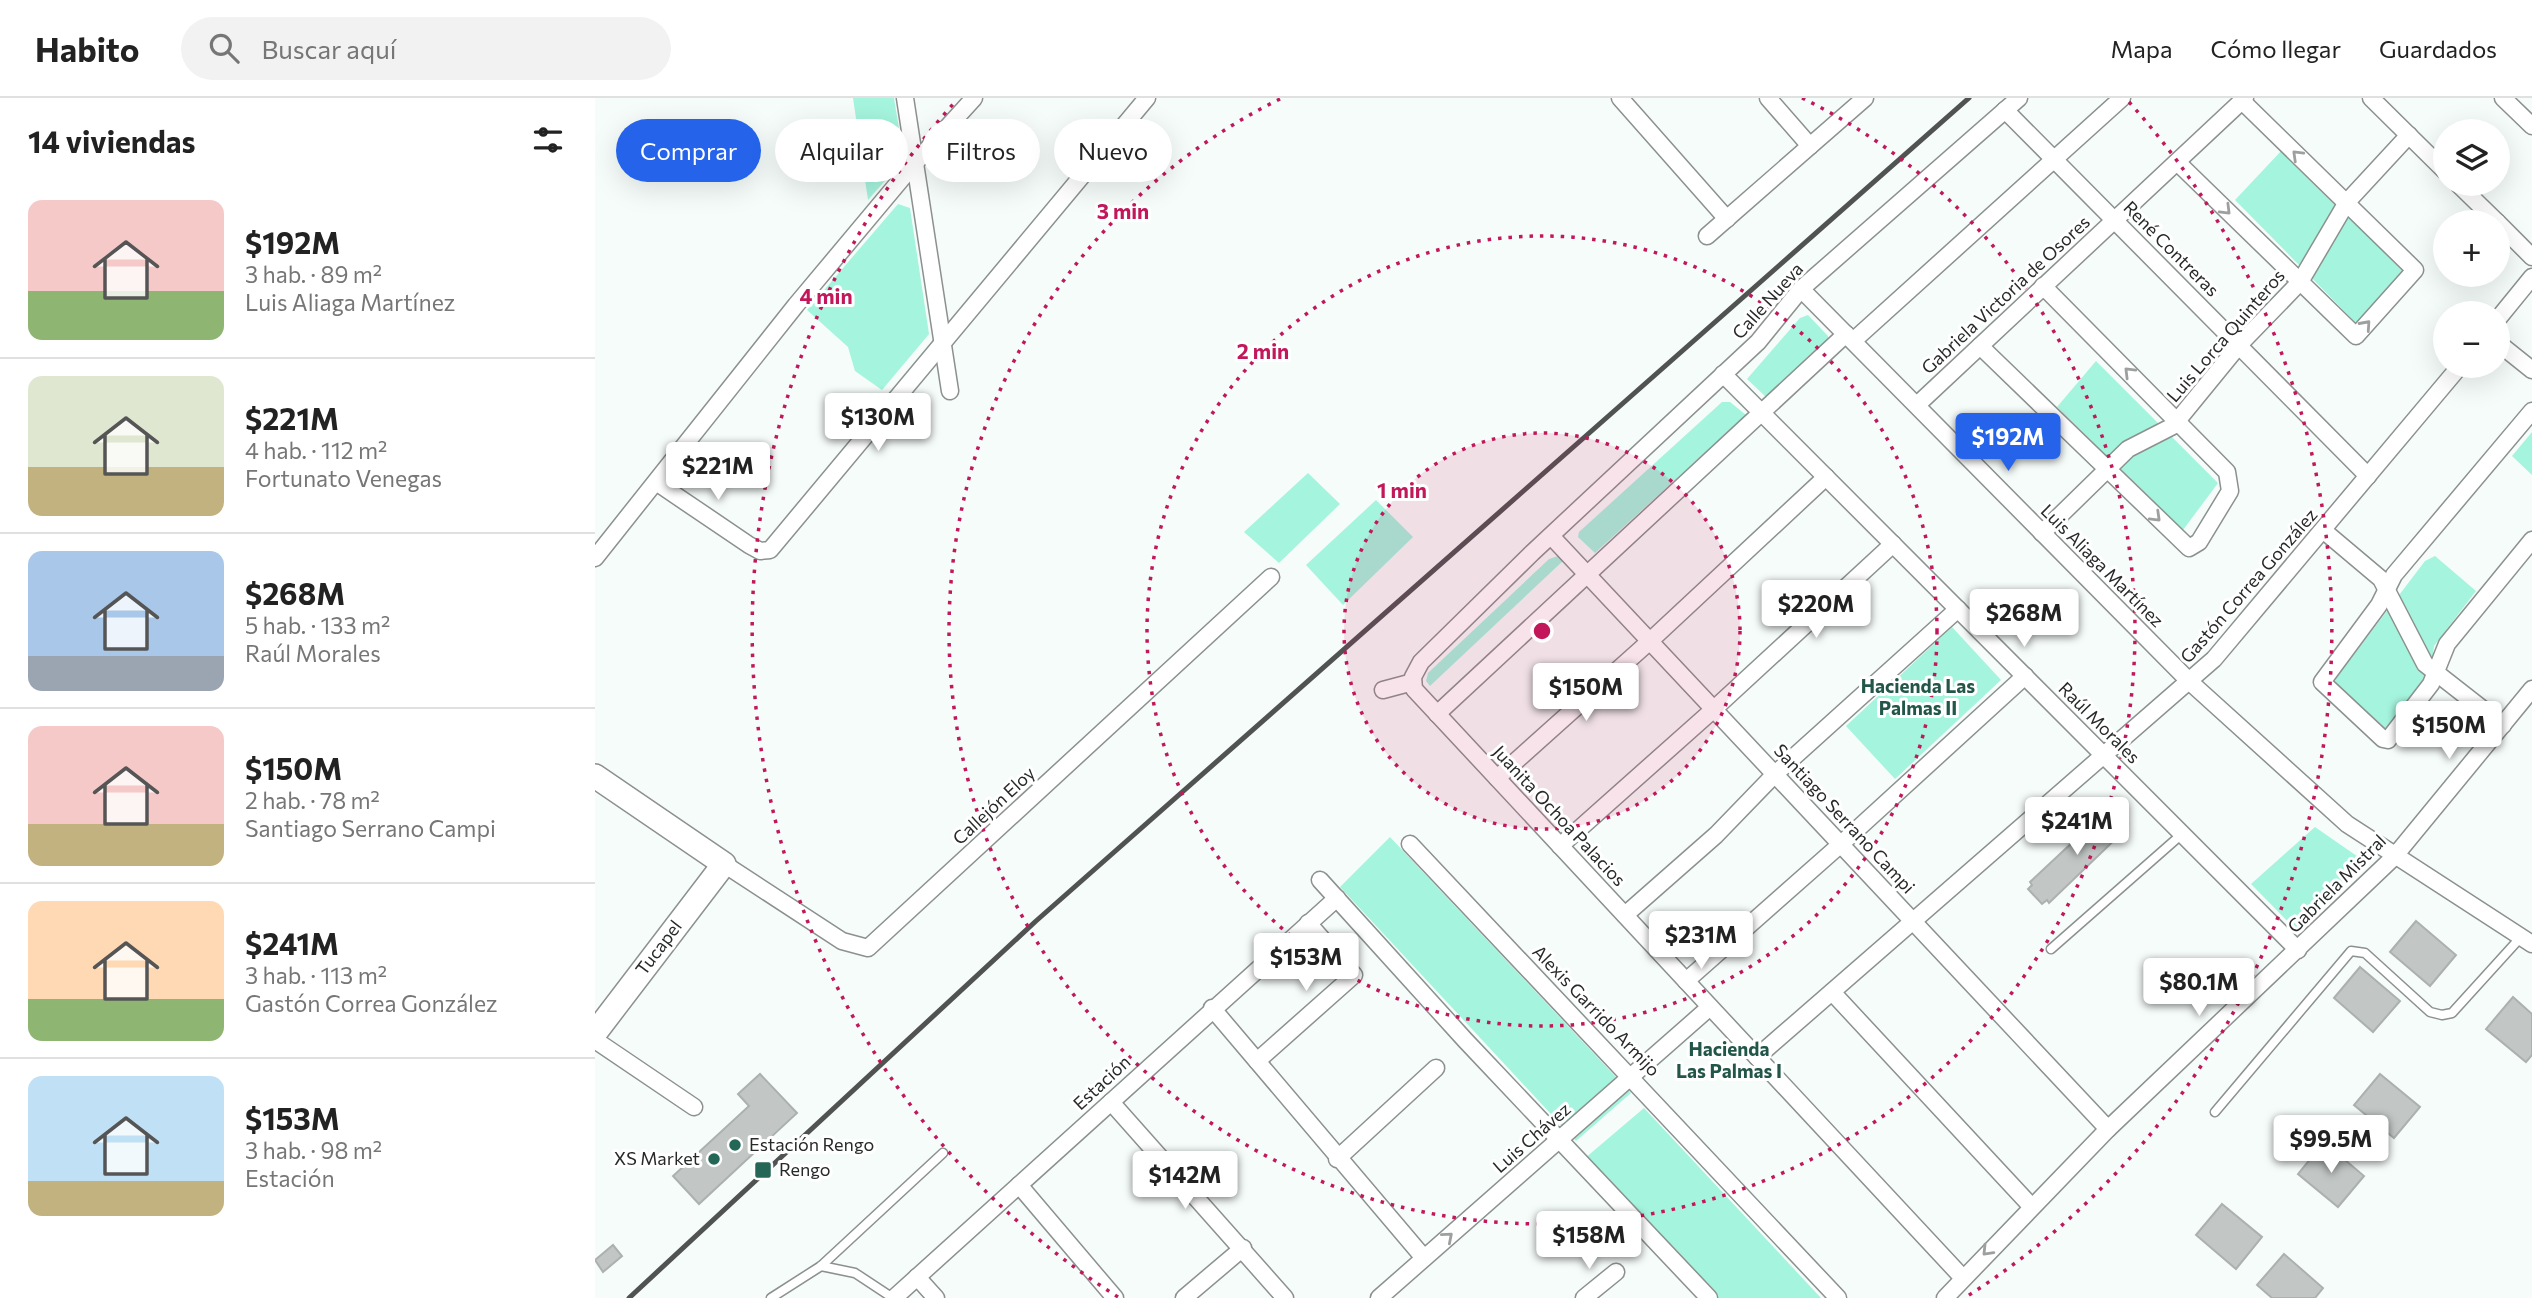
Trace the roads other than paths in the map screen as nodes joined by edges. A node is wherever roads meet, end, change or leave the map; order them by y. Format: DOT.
graph roads {
  1 [pos="905,98"];
  2 [pos="974,98"];
  3 [pos="1147,98"];
  4 [pos="1620,98"];
  5 [pos="1768,98"];
  6 [pos="1865,98"];
  7 [pos="2019,98"];
  8 [pos="2122,98"];
  9 [pos="2503,98"];
  10 [pos="2243,100"];
  11 [pos="2379,101"];
  12 [pos="2005,110"];
  13 [pos="2532,126"];
  14 [pos="2409,135"];
  15 [pos="1810,146"];
  16 [pos="2433,159"];
  17 [pos="2055,160"];
  18 [pos="2178,162"];
  19 [pos="914,164"];
  20 [pos="2470,196"];
  21 [pos="2347,202"];
  22 [pos="2485,210"];
  23 [pos="1727,219"];
  24 [pos="2114,219"];
  25 [pos="2510,235"];
  26 [pos="1707,236"];
  27 [pos="2532,257"];
  28 [pos="2532,277"];
  29 [pos="2300,282"];
  30 [pos="2043,286"];
  31 [pos="1801,289"];
  32 [pos="2510,304"];
  33 [pos="1849,338"];
  34 [pos="943,342"];
  35 [pos="2240,344"];
  36 [pos="1980,346"];
  37 [pos="2510,352"];
  38 [pos="2532,370"];
  39 [pos="1723,374"];
  40 [pos="2450,378"];
  41 [pos="950,391"];
  42 [pos="1917,405"];
  43 [pos="2532,411"];
  44 [pos="1762,412"];
  45 [pos="2177,421"];
  46 [pos="2107,469"];
  47 [pos="2368,476"];
  48 [pos="1826,477"];
  49 [pos="656,482"];
  50 [pos="2324,531"];
  51 [pos="2042,533"];
  52 [pos="1551,536"];
  53 [pos="2532,540"];
  54 [pos="1893,544"];
  55 [pos="595,558"];
  56 [pos="1587,574"];
  57 [pos="1271,577"];
  58 [pos="2388,589"];
  59 [pos="1958,609"];
  60 [pos="1650,641"];
  61 [pos="2437,673"];
  62 [pos="2025,676"];
  63 [pos="2190,682"];
  64 [pos="1414,686"];
  65 [pos="2532,689"];
  66 [pos="1383,690"];
  67 [pos="1714,709"];
  68 [pos="1437,714"];
  69 [pos="2503,725"];
  70 [pos="2104,756"];
  71 [pos="1775,774"];
  72 [pos="595,776"];
  73 [pos="1497,778"];
  74 [pos="2182,834"];
  75 [pos="1410,844"];
  76 [pos="1841,845"];
  77 [pos="1560,846"];
  78 [pos="2394,857"];
  79 [pos="724,863"];
  80 [pos="1320,880"];
  81 [pos="1337,898"];
  82 [pos="1625,915"];
  83 [pos="1914,922"];
  84 [pos="1308,923"];
  85 [pos="2527,941"];
  86 [pos="2051,949"];
  87 [pos="2298,950"];
  88 [pos="1686,981"];
  89 [pos="1832,992"];
  90 [pos="1710,1007"];
  91 [pos="1212,1008"];
  92 [pos="595,1033"];
  93 [pos="595,1040"];
  94 [pos="1757,1057"];
  95 [pos="1257,1061"];
  96 [pos="1436,1068"];
  97 [pos="1632,1076"];
  98 [pos="1111,1102"];
  99 [pos="694,1107"];
  100 [pos="2215,1112"];
  101 [pos="2108,1129"];
  102 [pos="1560,1139"];
  103 [pos="943,1153"];
  104 [pos="1337,1159"];
  105 [pos="1019,1185"];
  106 [pos="2031,1206"];
  107 [pos="1243,1248"];
  108 [pos="1424,1258"];
  109 [pos="821,1266"];
  110 [pos="1616,1272"];
  111 [pos="917,1277"];
  112 [pos="1962,1277"];
  113 [pos="771,1298"];
  114 [pos="894,1298"];
  115 [pos="936,1298"];
  116 [pos="1115,1298"];
  117 [pos="1184,1298"];
  118 [pos="1285,1298"];
  119 [pos="1378,1298"];
  120 [pos="1584,1298"];
  121 [pos="1709,1298"];
  122 [pos="1838,1298"];
  123 [pos="1945,1298"];
  1 -- 19 [label="street"];
  2 -- 19 [label="street"];
  3 -- 34 [label="street"];
  4 -- 23 [label="street"];
  5 -- 15 [label="street"];
  6 -- 15 [label="street"];
  7 -- 12 [label="street, Calle Nueva"];
  8 -- 17 [label="street"];
  9 -- 13 [label="street"];
  10 -- 18 [label="street, Gabriela Victoria de Osores"];
  21 -- 10 [label="street, one-way"];
  11 -- 14 [label="street"];
  12 -- 17 [label="street, René Contreras"];
  12 -- 31 [label="street, Calle Nueva"];
  14 -- 16 [label="street"];
  14 -- 21 [label="street, Luis Lorca Quinteros"];
  15 -- 23 [label="street"];
  17 -- 24 [label="street, René Contreras"];
  17 -- 33 [label="street"];
  18 -- 24 [label="street, Gabriela Victoria de Osores"];
  18 -- 29 [label="street, one-way"];
  19 -- 34 [label="street"];
  19 -- 49 [label="street"];
  20 -- 22 [label="street"];
  21 -- 29 [label="street, Luis Lorca Quinteros"];
  29 -- 21 [label="street, one-way"];
  23 -- 26 [label="street"];
  24 -- 30 [label="street, Gabriela Victoria de Osores"];
  24 -- 35 [label="street, René Contreras"];
  25 -- 27 [label="street"];
  28 -- 32 [label="street"];
  29 -- 35 [label="street, Luis Lorca Quinteros"];
  30 -- 36 [label="street, Gabriela Victoria de Osores"];
  45 -- 30 [label="street, one-way"];
  31 -- 33 [label="street, Luis Aliaga Martínez"];
  31 -- 39 [label="street, Calle Nueva"];
  33 -- 42 [label="street, Luis Aliaga Martínez"];
  33 -- 44 [label="street"];
  34 -- 41 [label="street"];
  34 -- 49 [label="street"];
  35 -- 45 [label="street, Luis Lorca Quinteros"];
  35 -- 47 [label="street, René Contreras"];
  36 -- 42 [label="street, Gabriela Victoria de Osores"];
  36 -- 46 [label="street"];
  37 -- 38 [label="street"];
  39 -- 44 [label="street, Raúl Morales"];
  39 -- 52 [label="street, Calle Nueva"];
  40 -- 47 [label="street, Gastón Correa González"];
  42 -- 51 [label="street, Luis Aliaga Martínez"];
  43 -- 58 [label="street"];
  44 -- 48 [label="street, Raúl Morales"];
  44 -- 56 [label="street"];
  45 -- 46 [label="street, Luis Lorca Quinteros"];
  46 -- 45 [label="street, one-way"];
  46 -- 51 [label="street, Luis Lorca Quinteros"];
  47 -- 50 [label="street, Gastón Correa González"];
  48 -- 54 [label="street, Raúl Morales"];
  48 -- 60 [label="street"];
  49 -- 55 [label="street"];
  50 -- 58 [label="street"];
  50 -- 63 [label="street, Gastón Correa González"];
  51 -- 63 [label="street, Luis Aliaga Martínez"];
  52 -- 56 [label="street, Santiago Serrano Campi"];
  52 -- 64 [label="street, Calle Nueva"];
  53 -- 61 [label="street"];
  54 -- 59 [label="street, Raúl Morales"];
  54 -- 67 [label="street"];
  56 -- 60 [label="street, Santiago Serrano Campi"];
  56 -- 68 [label="street"];
  57 -- 79 [label="street, Callejón Eloy"];
  58 -- 61 [label="street"];
  58 -- 61 [label="street"];
  59 -- 62 [label="street, Raúl Morales"];
  59 -- 71 [label="street"];
  60 -- 67 [label="street, Santiago Serrano Campi"];
  60 -- 73 [label="street"];
  61 -- 69 [label="street"];
  62 -- 70 [label="street, Raúl Morales"];
  62 -- 76 [label="street"];
  63 -- 70 [label="street, Gastón Correa González"];
  63 -- 78 [label="street, Luis Aliaga Martínez"];
  64 -- 66 [label="street"];
  64 -- 68 [label="street, Juanita Ochoa Palacios"];
  65 -- 69 [label="street, Gabriela Mistral"];
  67 -- 71 [label="street, Santiago Serrano Campi"];
  67 -- 77 [label="street"];
  68 -- 73 [label="street, Juanita Ochoa Palacios"];
  69 -- 78 [label="street, Gabriela Mistral"];
  70 -- 74 [label="street, Raúl Morales"];
  70 -- 83 [label="street, Gastón Correa González"];
  71 -- 76 [label="street, Santiago Serrano Campi"];
  71 -- 82 [label="street"];
  72 -- 79 [label="street"];
  73 -- 77 [label="street, Juanita Ochoa Palacios"];
  74 -- 86 [label="lane"];
  74 -- 87 [label="street, Raúl Morales"];
  75 -- 97 [label="street, Alexis Garrido Armijo"];
  76 -- 83 [label="street, Santiago Serrano Campi"];
  76 -- 88 [label="street"];
  77 -- 82 [label="street, Juanita Ochoa Palacios"];
  78 -- 85 [label="street, Luis Aliaga Martínez"];
  78 -- 87 [label="street, Gabriela Mistral"];
  79 -- 92 [label="street, Tucapel"];
  80 -- 81 [label="street"];
  81 -- 84 [label="street, Estación"];
  81 -- 102 [label="street"];
  82 -- 88 [label="street, Juanita Ochoa Palacios"];
  83 -- 89 [label="street, Gastón Correa González"];
  83 -- 101 [label="street, Santiago Serrano Campi"];
  84 -- 91 [label="street, Estación"];
  84 -- 95 [label="street"];
  85 -- 100 [label="lane"];
  87 -- 101 [label="street, Gabriela Mistral"];
  88 -- 90 [label="street, Juanita Ochoa Palacios"];
  89 -- 94 [label="street, Gastón Correa González"];
  89 -- 106 [label="street"];
  90 -- 94 [label="street, Juanita Ochoa Palacios"];
  90 -- 97 [label="street, Luis Chávez"];
  91 -- 95 [label="street"];
  91 -- 98 [label="street, Estación"];
  93 -- 99 [label="street"];
  94 -- 112 [label="street, Juanita Ochoa Palacios"];
  95 -- 104 [label="street"];
  96 -- 104 [label="street"];
  97 -- 102 [label="street, Luis Chávez"];
  97 -- 122 [label="street, Alexis Garrido Armijo"];
  98 -- 105 [label="street, Estación"];
  98 -- 107 [label="street"];
  101 -- 106 [label="street, Gabriela Mistral"];
  108 -- 102 [label="street, Luis Chávez, one-way"];
  102 -- 121 [label="street"];
  103 -- 109 [label="lane"];
  104 -- 108 [label="street"];
  105 -- 111 [label="street, Estación"];
  105 -- 116 [label="street"];
  106 -- 112 [label="street, Gabriela Mistral, one-way"];
  107 -- 117 [label="street"];
  107 -- 118 [label="street"];
  108 -- 119 [label="street, Luis Chávez"];
  109 -- 113 [label="lane"];
  109 -- 114 [label="lane"];
  110 -- 120 [label="street"];
  111 -- 114 [label="street, Estación"];
  111 -- 115 [label="street"];
  112 -- 123 [label="street, Gabriela Mistral"];
}
